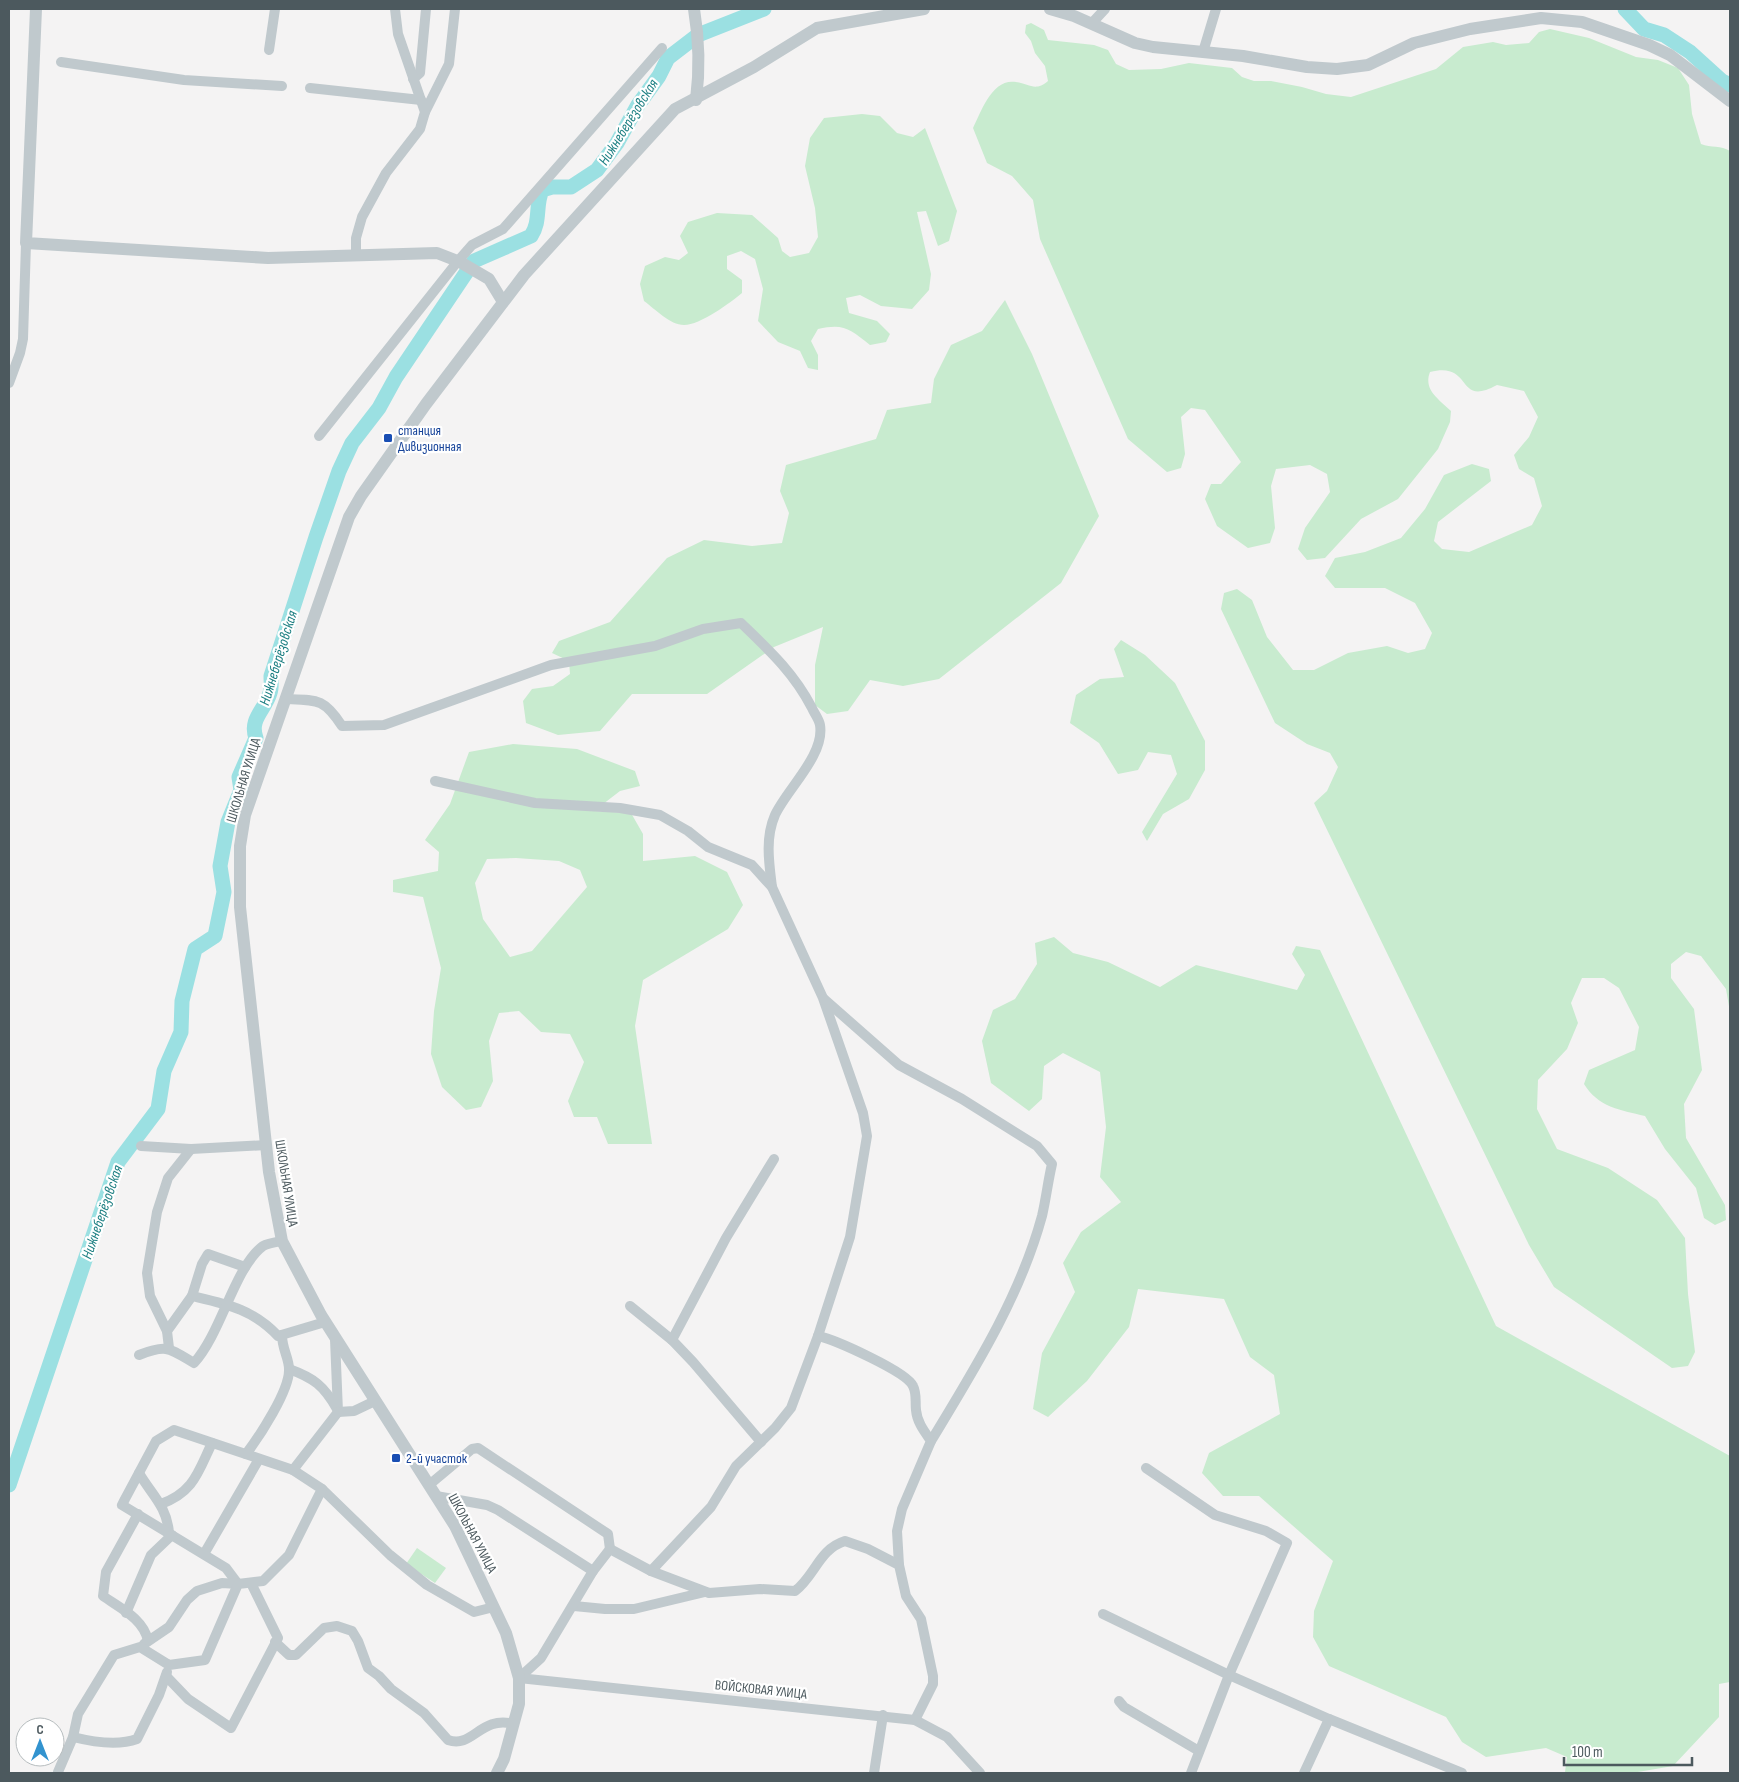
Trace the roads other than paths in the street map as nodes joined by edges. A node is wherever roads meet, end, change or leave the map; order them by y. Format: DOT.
graph roads {
  1 [pos="36,9"];
  2 [pos="275,9"];
  3 [pos="395,9"];
  4 [pos="426,9"];
  5 [pos="455,9"];
  6 [pos="694,9"];
  7 [pos="924,9"];
  8 [pos="1050,9"];
  9 [pos="1105,9"];
  10 [pos="1216,9"];
  11 [pos="1092,24"];
  12 [pos="662,48"];
  13 [pos="269,50"];
  14 [pos="1203,52"];
  15 [pos="61,62"];
  16 [pos="413,79"];
  17 [pos="282,86"];
  18 [pos="310,88"];
  19 [pos="421,100"];
  20 [pos="696,100"];
  21 [pos="1730,101"];
  22 [pos="425,112"];
  23 [pos="26,242"];
  24 [pos="356,256"];
  25 [pos="458,261"];
  26 [pos="503,302"];
  27 [pos="9,383"];
  28 [pos="319,436"];
  29 [pos="285,699"];
  30 [pos="435,781"];
  31 [pos="772,887"];
  32 [pos="823,998"];
  33 [pos="266,1145"];
  34 [pos="140,1146"];
  35 [pos="191,1150"];
  36 [pos="774,1159"];
  37 [pos="282,1241"];
  38 [pos="245,1267"];
  39 [pos="192,1296"];
  40 [pos="228,1305"];
  41 [pos="630,1306"];
  42 [pos="325,1322"];
  43 [pos="167,1332"];
  44 [pos="282,1335"];
  45 [pos="818,1336"];
  46 [pos="335,1339"];
  47 [pos="672,1340"];
  48 [pos="169,1348"];
  49 [pos="139,1355"];
  50 [pos="289,1369"];
  51 [pos="375,1401"];
  52 [pos="338,1412"];
  53 [pos="931,1441"];
  54 [pos="212,1442"];
  55 [pos="761,1442"];
  56 [pos="246,1454"];
  57 [pos="259,1459"];
  58 [pos="1146,1468"];
  59 [pos="293,1470"];
  60 [pos="139,1473"];
  61 [pos="429,1485"];
  62 [pos="322,1489"];
  63 [pos="436,1496"];
  64 [pos="161,1504"];
  65 [pos="138,1514"];
  66 [pos="170,1534"];
  67 [pos="610,1549"];
  68 [pos="204,1554"];
  69 [pos="899,1565"];
  70 [pos="593,1571"];
  71 [pos="651,1571"];
  72 [pos="251,1583"];
  73 [pos="238,1584"];
  74 [pos="706,1592"];
  75 [pos="574,1606"];
  76 [pos="494,1607"];
  77 [pos="126,1612"];
  78 [pos="1103,1614"];
  79 [pos="148,1641"];
  80 [pos="275,1642"];
  81 [pos="140,1647"];
  82 [pos="169,1665"];
  83 [pos="1229,1675"];
  84 [pos="166,1676"];
  85 [pos="519,1678"];
  86 [pos="1119,1701"];
  87 [pos="883,1715"];
  88 [pos="1329,1719"];
  89 [pos="915,1720"];
  90 [pos="514,1724"];
  91 [pos="73,1737"];
  92 [pos="1199,1751"];
  93 [pos="58,1772"];
  94 [pos="497,1773"];
  95 [pos="874,1773"];
  96 [pos="980,1773"];
  97 [pos="1191,1773"];
  98 [pos="1304,1773"];
  99 [pos="1462,1773"];
  1 -- 23 [label="street"];
  2 -- 13 [label="street"];
  3 -- 16 [label="street"];
  4 -- 16 [label="street"];
  5 -- 22 [label="street"];
  6 -- 20 [label="street"];
  7 -- 20 [label="street, ШКОЛЬНАЯ УЛИЦА"];
  8 -- 11 [label="street"];
  9 -- 11 [label="street"];
  10 -- 14 [label="street"];
  11 -- 14 [label="street"];
  12 -- 25 [label="street"];
  14 -- 21 [label="street"];
  15 -- 17 [label="street"];
  16 -- 19 [label="street"];
  18 -- 19 [label="street"];
  19 -- 22 [label="street"];
  20 -- 26 [label="street, ШКОЛЬНАЯ УЛИЦА"];
  22 -- 24 [label="street"];
  23 -- 24 [label="street"];
  23 -- 27 [label="street"];
  24 -- 25 [label="street"];
  25 -- 26 [label="street"];
  25 -- 28 [label="street"];
  26 -- 29 [label="street, ШКОЛЬНАЯ УЛИЦА"];
  29 -- 31 [label="street"];
  29 -- 33 [label="street, ШКОЛЬНАЯ УЛИЦА"];
  30 -- 31 [label="street"];
  31 -- 32 [label="street"];
  32 -- 45 [label="street"];
  32 -- 53 [label="street"];
  33 -- 35 [label="street"];
  33 -- 37 [label="street, ШКОЛЬНАЯ УЛИЦА"];
  34 -- 35 [label="street"];
  35 -- 43 [label="street"];
  36 -- 47 [label="street"];
  37 -- 38 [label="street"];
  37 -- 42 [label="street, ШКОЛЬНАЯ УЛИЦА"];
  38 -- 39 [label="street"];
  38 -- 40 [label="street"];
  39 -- 40 [label="street"];
  39 -- 43 [label="street"];
  40 -- 44 [label="street"];
  40 -- 48 [label="street"];
  41 -- 47 [label="street"];
  42 -- 44 [label="street"];
  42 -- 46 [label="street, ШКОЛЬНАЯ УЛИЦА"];
  43 -- 48 [label="street"];
  44 -- 50 [label="street"];
  45 -- 53 [label="street"];
  45 -- 55 [label="street"];
  46 -- 51 [label="street, ШКОЛЬНАЯ УЛИЦА"];
  46 -- 52 [label="street"];
  47 -- 55 [label="street"];
  48 -- 49 [label="street"];
  50 -- 52 [label="street"];
  50 -- 56 [label="street"];
  51 -- 52 [label="street"];
  51 -- 61 [label="street, ШКОЛЬНАЯ УЛИЦА"];
  52 -- 59 [label="street"];
  53 -- 69 [label="street"];
  54 -- 56 [label="street"];
  54 -- 60 [label="street"];
  54 -- 64 [label="street"];
  55 -- 71 [label="street"];
  56 -- 57 [label="street"];
  57 -- 59 [label="street"];
  57 -- 68 [label="street"];
  58 -- 83 [label="street"];
  59 -- 62 [label="street"];
  60 -- 64 [label="street"];
  60 -- 65 [label="street"];
  61 -- 63 [label="street, ШКОЛЬНАЯ УЛИЦА"];
  61 -- 67 [label="street"];
  62 -- 72 [label="street"];
  62 -- 76 [label="street"];
  63 -- 70 [label="street"];
  63 -- 76 [label="street, ШКОЛЬНАЯ УЛИЦА"];
  64 -- 66 [label="street"];
  65 -- 66 [label="street"];
  65 -- 77 [label="street"];
  66 -- 68 [label="street"];
  66 -- 77 [label="street"];
  67 -- 70 [label="street"];
  67 -- 71 [label="street"];
  68 -- 73 [label="street"];
  69 -- 74 [label="street"];
  69 -- 89 [label="street"];
  70 -- 75 [label="street"];
  71 -- 74 [label="street"];
  72 -- 73 [label="street"];
  72 -- 80 [label="street"];
  73 -- 79 [label="street"];
  73 -- 82 [label="street"];
  74 -- 75 [label="street"];
  75 -- 85 [label="street"];
  76 -- 85 [label="street, ШКОЛЬНАЯ УЛИЦА"];
  77 -- 79 [label="street"];
  78 -- 83 [label="street"];
  79 -- 81 [label="street"];
  80 -- 84 [label="street"];
  80 -- 90 [label="street"];
  81 -- 82 [label="street"];
  81 -- 91 [label="street"];
  82 -- 84 [label="street"];
  83 -- 88 [label="street"];
  83 -- 92 [label="street"];
  84 -- 91 [label="street"];
  85 -- 87 [label="street, ВОЙСКОВАЯ УЛИЦА"];
  85 -- 90 [label="street, ШКОЛЬНАЯ УЛИЦА"];
  86 -- 92 [label="street"];
  87 -- 89 [label="street, ВОЙСКОВАЯ УЛИЦА"];
  87 -- 95 [label="street"];
  88 -- 98 [label="street"];
  88 -- 99 [label="street"];
  89 -- 96 [label="street, ВОЙСКОВАЯ УЛИЦА"];
  90 -- 94 [label="street, ШКОЛЬНАЯ УЛИЦА"];
  91 -- 93 [label="street"];
  92 -- 97 [label="street"];
}
